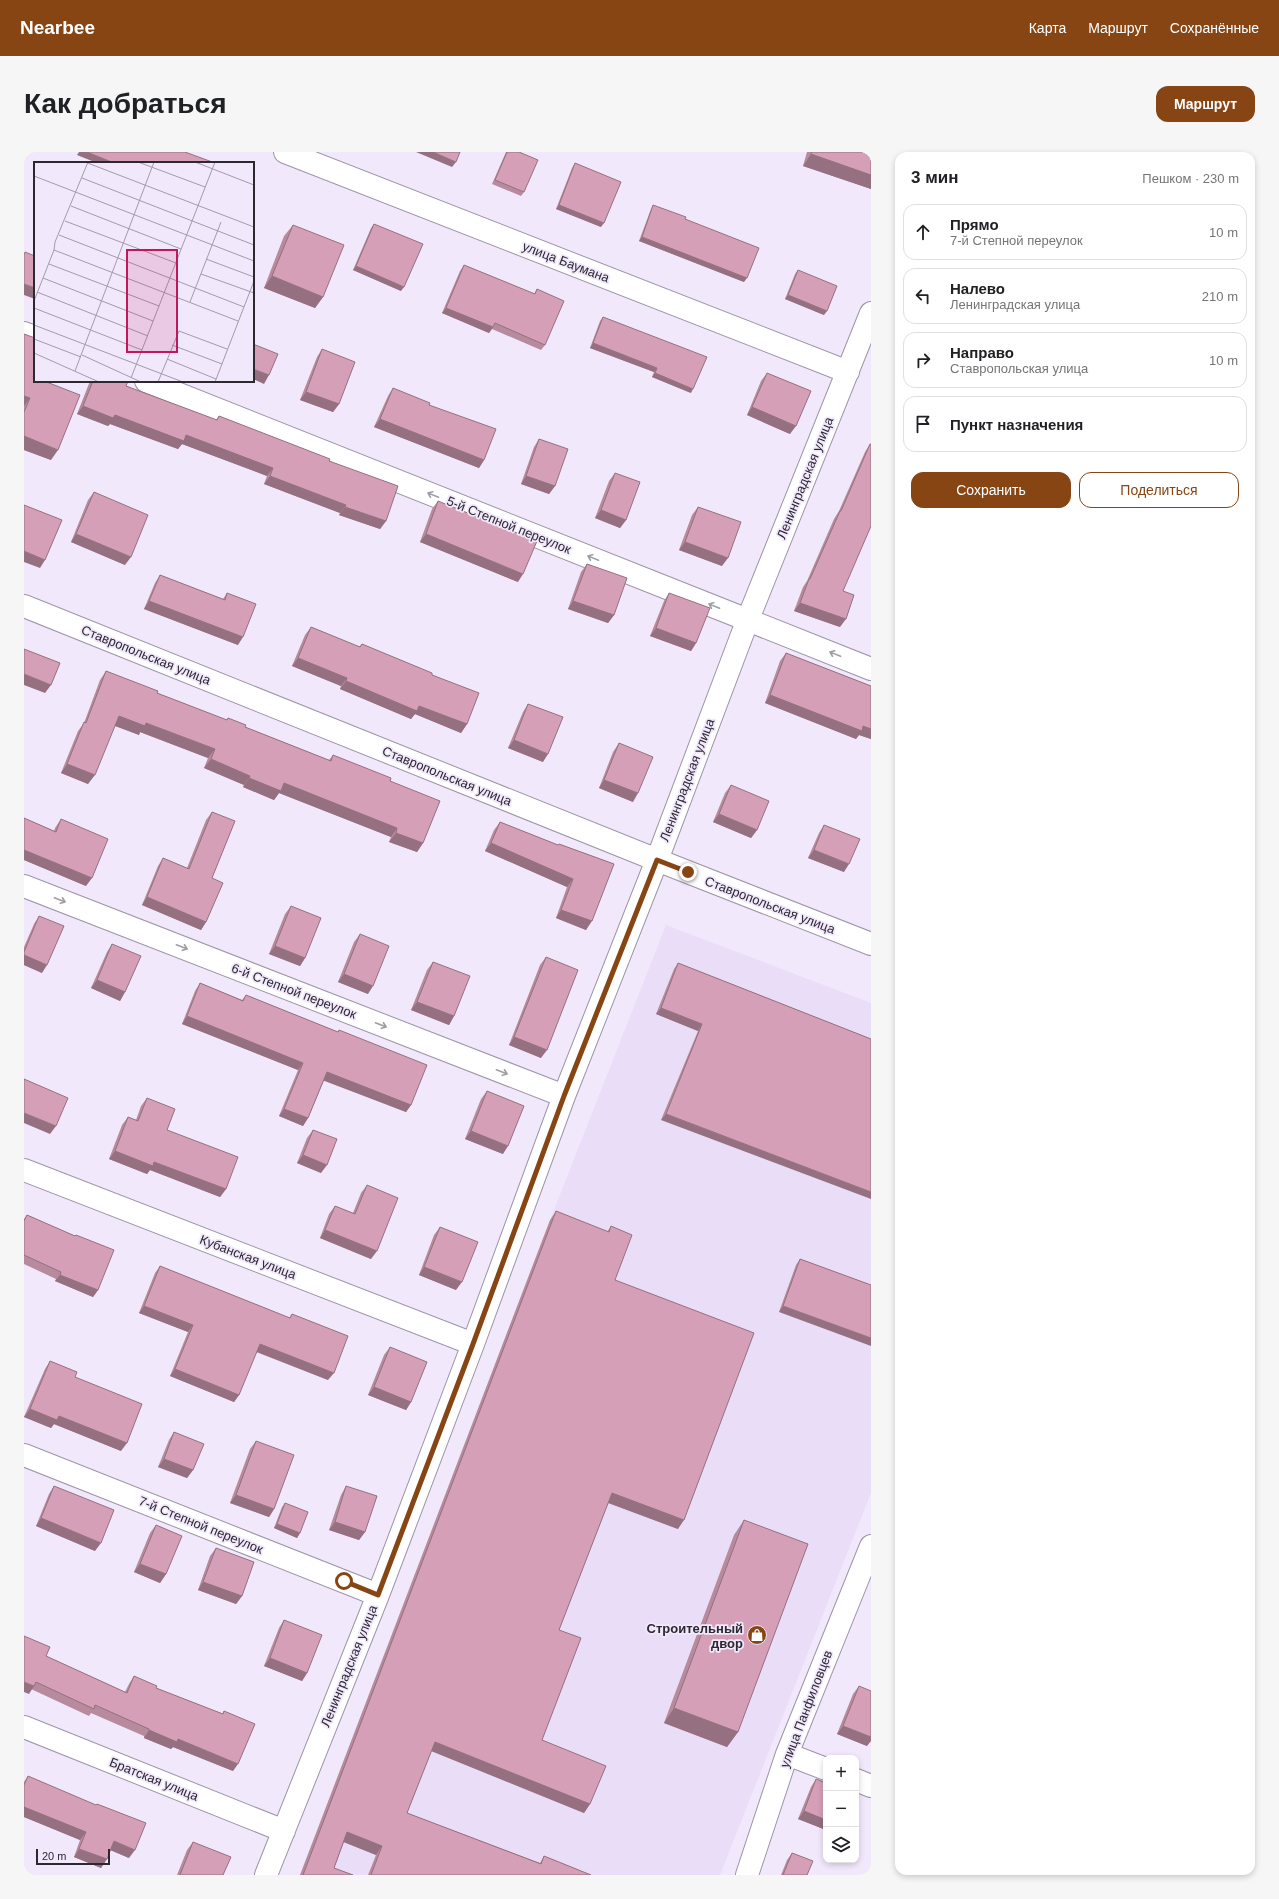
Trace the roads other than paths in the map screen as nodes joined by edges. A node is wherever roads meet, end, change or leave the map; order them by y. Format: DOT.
graph roads {
  1 [pos="285,152"];
  2 [pos="871,313"];
  3 [pos="24,333"];
  4 [pos="34,337"];
  5 [pos="848,372"];
  6 [pos="149,382"];
  7 [pos="24,606"];
  8 [pos="748,619"];
  9 [pos="871,669"];
  10 [pos="657,860"];
  11 [pos="24,886"];
  12 [pos="871,944"];
  13 [pos="564,1096"];
  14 [pos="24,1170"];
  15 [pos="473,1344"];
  16 [pos="24,1455"];
  17 [pos="871,1546"];
  18 [pos="378,1595"];
  19 [pos="24,1727"];
  20 [pos="787,1754"];
  21 [pos="823,1768"];
  22 [pos="859,1781"];
  23 [pos="871,1786"];
  24 [pos="284,1831"];
  25 [pos="266,1875"];
  26 [pos="747,1875"];
  1 -- 5 [label="street, улица Баумана"];
  2 -- 5 [label="street, Ленинградская улица"];
  3 -- 4 [label="street"];
  5 -- 8 [label="street, Ленинградская улица"];
  8 -- 6 [label="street, 5-й Степной переулок, one-way"];
  7 -- 10 [label="street, Ставропольская улица"];
  9 -- 8 [label="street, 5-й Степной переулок, one-way"];
  8 -- 10 [label="street, Ленинградская улица"];
  10 -- 12 [label="street, Ставропольская улица"];
  10 -- 13 [label="street, Ленинградская улица"];
  11 -- 13 [label="street, 6-й Степной переулок, one-way"];
  13 -- 15 [label="street, Ленинградская улица"];
  14 -- 15 [label="street, Кубанская улица"];
  15 -- 18 [label="street, Ленинградская улица"];
  16 -- 18 [label="street, 7-й Степной переулок"];
  17 -- 20 [label="street, улица Панфиловцев"];
  18 -- 24 [label="street, Ленинградская улица"];
  19 -- 24 [label="street, Братская улица"];
  20 -- 21 [label="street"];
  20 -- 26 [label="street, улица Панфиловцев"];
  22 -- 23 [label="street"];
  24 -- 25 [label="street, Ленинградская улица"];
}
